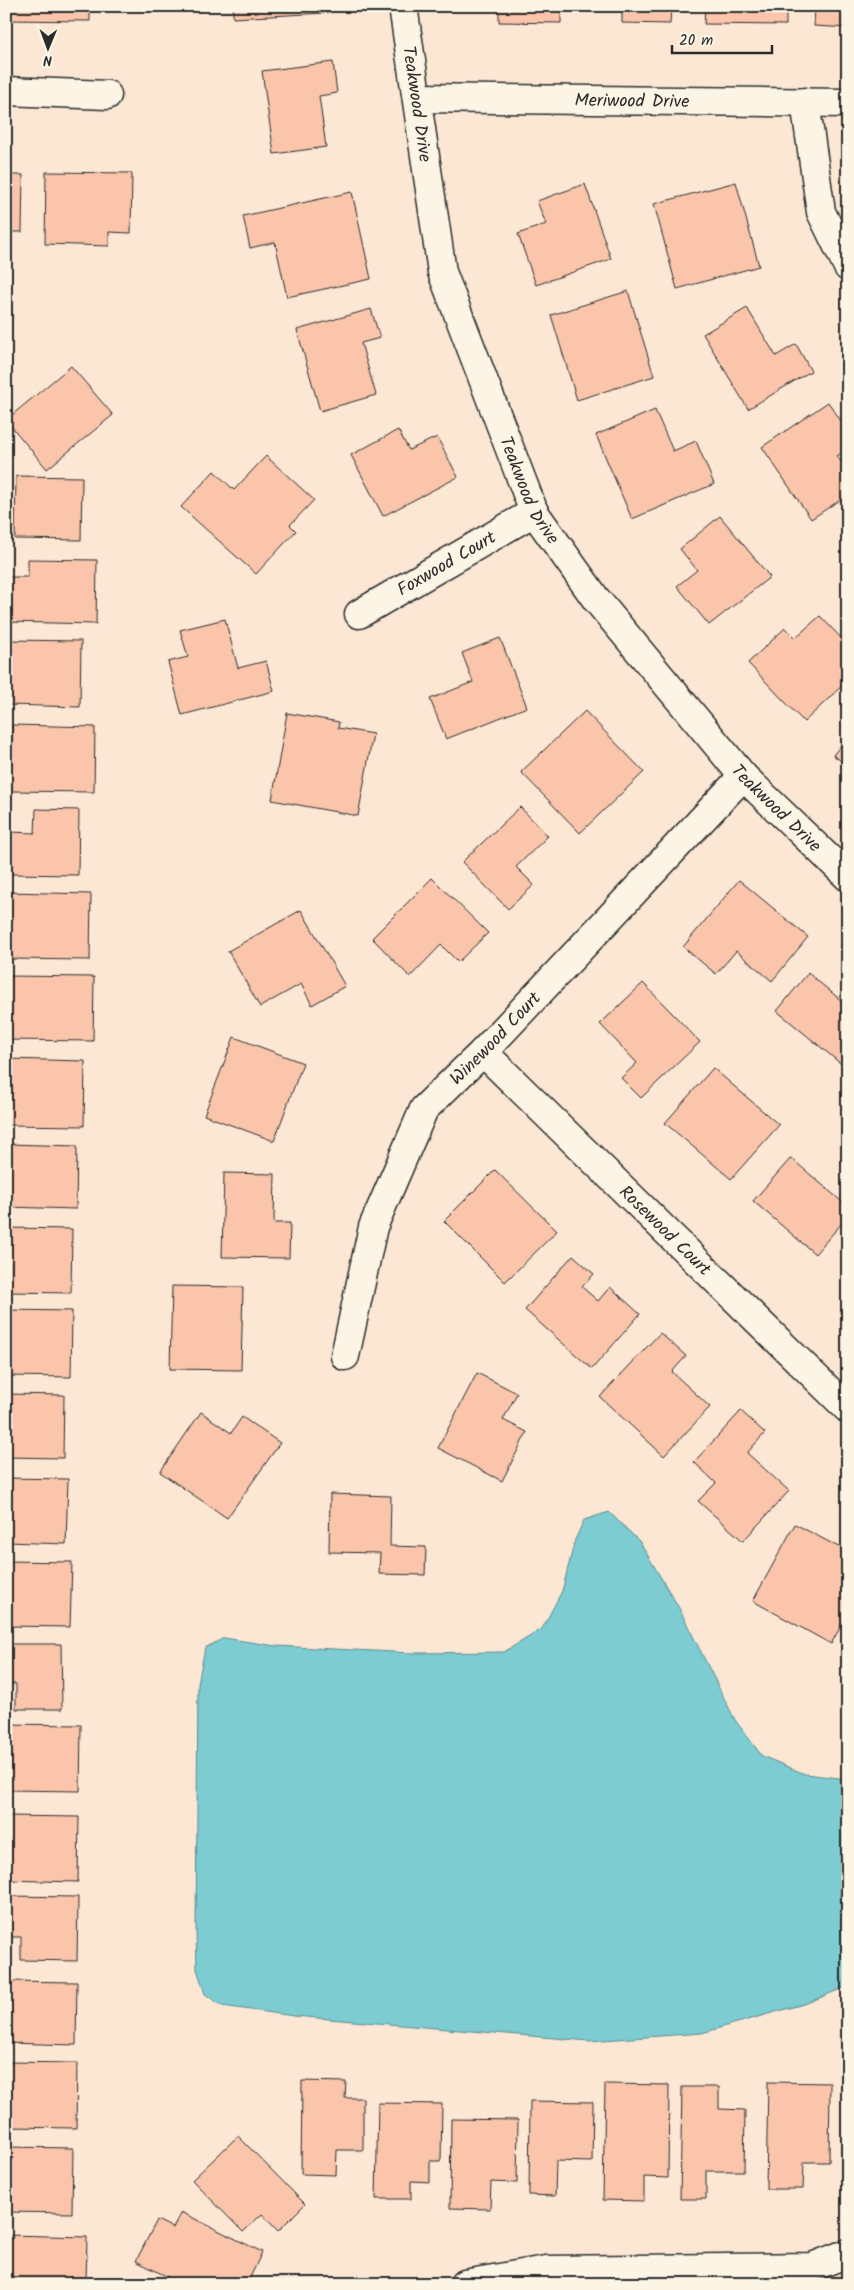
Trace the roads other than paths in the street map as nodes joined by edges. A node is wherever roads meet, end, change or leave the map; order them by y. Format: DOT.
graph roads {
  1 [pos="403,6"];
  2 [pos="6,91"];
  3 [pos="107,95"];
  4 [pos="417,98"];
  5 [pos="805,102"];
  6 [pos="848,103"];
  7 [pos="848,267"];
  8 [pos="534,512"];
  9 [pos="359,614"];
  10 [pos="743,776"];
  11 [pos="848,877"];
  12 [pos="484,1052"];
  13 [pos="345,1356"];
  14 [pos="848,1409"];
  15 [pos="848,2253"];
  16 [pos="464,2284"];
  1 -- 4 [label="street, Teakwood Drive"];
  2 -- 3 [label="street"];
  4 -- 5 [label="street, Meriwood Drive"];
  4 -- 8 [label="street, Teakwood Drive"];
  5 -- 6 [label="street, Meriwood Drive"];
  5 -- 7 [label="street"];
  8 -- 9 [label="street, Foxwood Court"];
  8 -- 10 [label="street, Teakwood Drive"];
  10 -- 11 [label="street, Teakwood Drive"];
  10 -- 12 [label="street, Winewood Court"];
  12 -- 13 [label="street, Winewood Court"];
  12 -- 14 [label="street, Rosewood Court"];
  15 -- 16 [label="street"];
}
